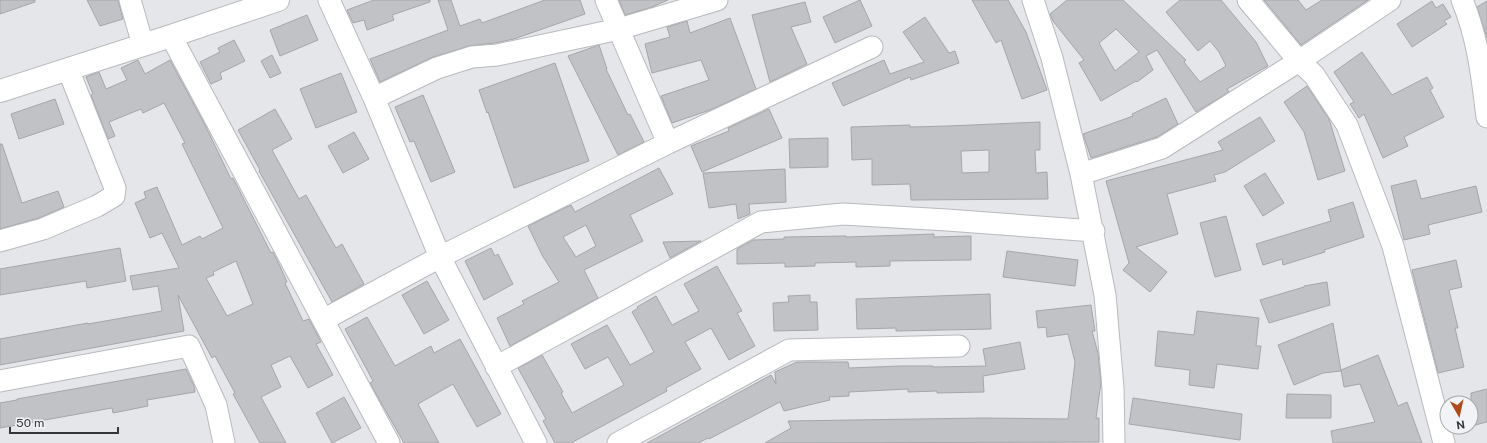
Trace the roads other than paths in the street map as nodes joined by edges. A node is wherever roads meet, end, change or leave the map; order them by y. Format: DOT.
graph roads {
  1 [pos="130,0"];
  2 [pos="278,0"];
  3 [pos="329,0"];
  4 [pos="606,0"];
  5 [pos="717,0"];
  6 [pos="1033,0"];
  7 [pos="1248,0"];
  8 [pos="1390,0"];
  9 [pos="1462,0"];
  10 [pos="619,29"];
  11 [pos="171,36"];
  12 [pos="143,45"];
  13 [pos="872,48"];
  14 [pos="1299,61"];
  15 [pos="68,69"];
  16 [pos="0,90"];
  17 [pos="374,98"];
  18 [pos="1487,117"];
  19 [pos="668,143"];
  20 [pos="1082,174"];
  21 [pos="1094,231"];
  22 [pos="0,241"];
  23 [pos="440,257"];
  24 [pos="323,320"];
  25 [pos="959,346"];
  26 [pos="496,367"];
  27 [pos="0,381"];
  28 [pos="224,443"];
  29 [pos="389,443"];
  30 [pos="536,443"];
  31 [pos="618,443"];
  32 [pos="1114,443"];
  33 [pos="1444,443"];
  1 -- 12 [label="street"];
  2 -- 11 [label="main road"];
  3 -- 17 [label="street"];
  4 -- 10 [label="street"];
  5 -- 10 [label="street"];
  6 -- 20 [label="street"];
  7 -- 14 [label="street"];
  8 -- 14 [label="street"];
  9 -- 18 [label="street"];
  10 -- 17 [label="street"];
  10 -- 19 [label="street"];
  11 -- 12 [label="main road"];
  11 -- 24 [label="street"];
  12 -- 15 [label="main road"];
  13 -- 19 [label="street"];
  14 -- 20 [label="street"];
  14 -- 33 [label="street"];
  15 -- 16 [label="main road"];
  15 -- 22 [label="street"];
  17 -- 23 [label="street"];
  19 -- 23 [label="street"];
  20 -- 21 [label="street"];
  21 -- 26 [label="street"];
  21 -- 32 [label="street"];
  23 -- 24 [label="street"];
  23 -- 26 [label="street"];
  24 -- 29 [label="street"];
  25 -- 31 [label="street"];
  26 -- 30 [label="street"];
  27 -- 28 [label="street"];
}
